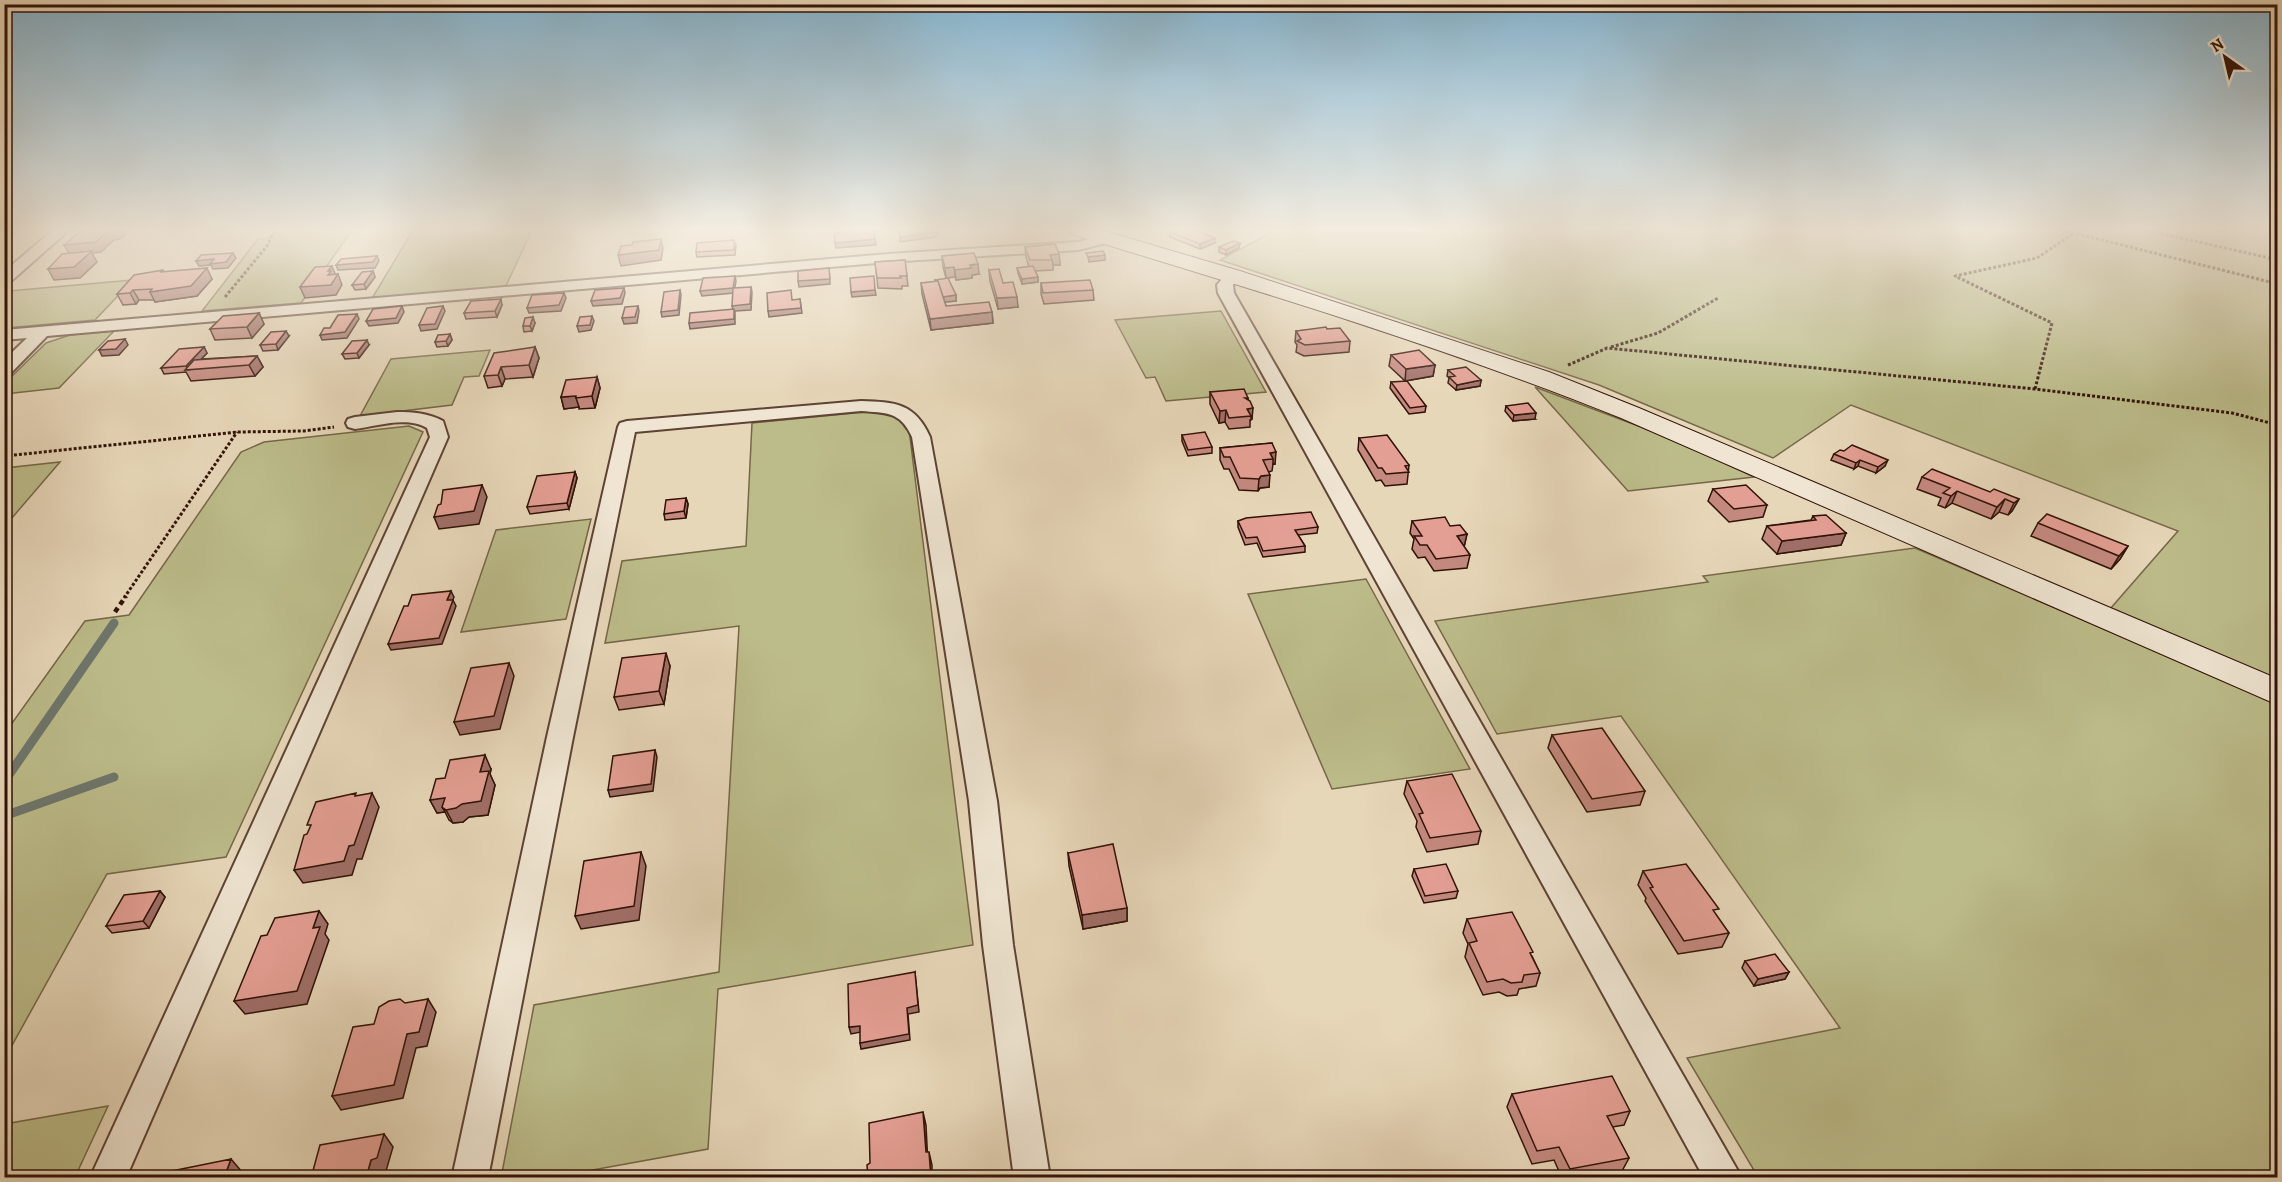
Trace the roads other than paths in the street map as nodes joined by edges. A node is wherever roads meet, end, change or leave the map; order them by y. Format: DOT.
graph roads {
  1 [pos="580,285"];
  2 [pos="1225,285"];
  3 [pos="1260,285"];
  4 [pos="42,332"];
  5 [pos="4,335"];
  6 [pos="4,370"];
  7 [pos="355,423"];
  8 [pos="2277,693"];
  9 [pos="108,1178"];
  10 [pos="470,1178"];
  11 [pos="1032,1178"];
  12 [pos="1724,1178"];
  1 -- 4 [label="street"];
  2 -- 12 [label="street"];
  3 -- 8 [label="street"];
  4 -- 5 [label="street"];
  4 -- 6 [label="street"];
  7 -- 9 [label="street"];
  10 -- 11 [label="street"];
}
